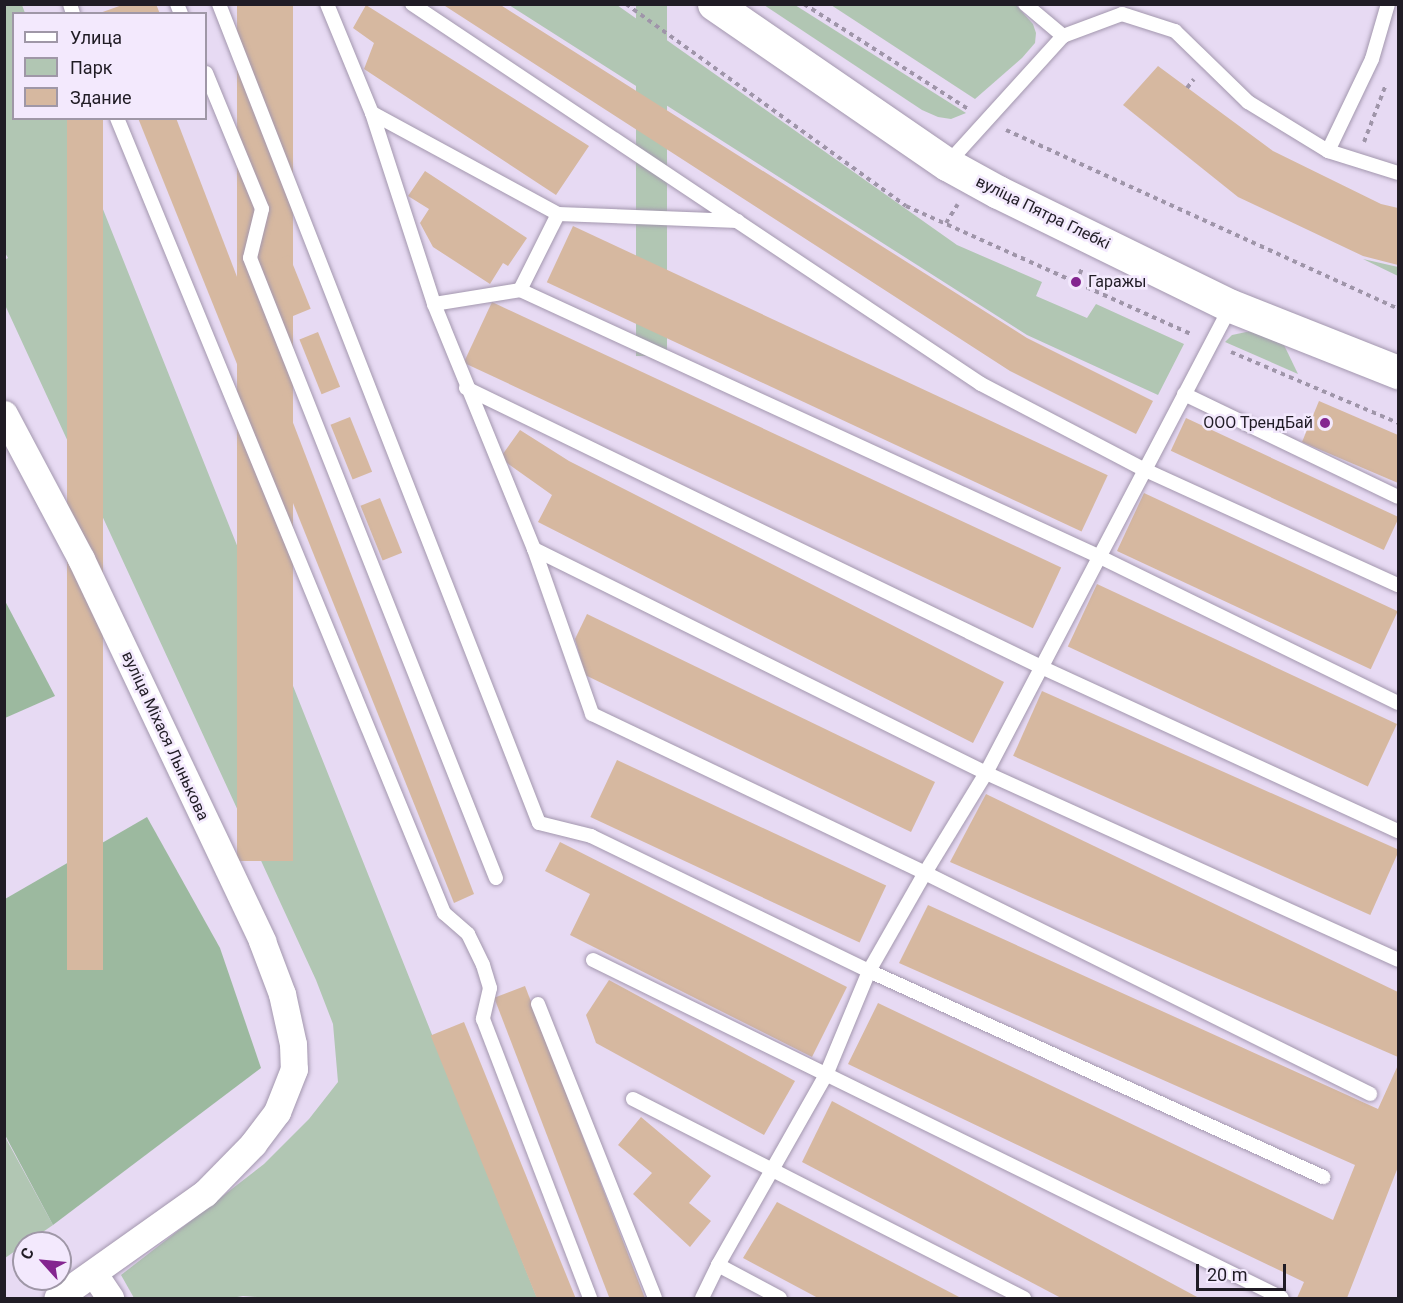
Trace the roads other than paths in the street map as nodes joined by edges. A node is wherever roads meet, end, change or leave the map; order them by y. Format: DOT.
graph roads {
  1 [pos="219,4"];
  2 [pos="327,4"];
  3 [pos="412,4"];
  4 [pos="714,4"];
  5 [pos="1025,4"];
  6 [pos="1388,4"];
  7 [pos="1123,9"];
  8 [pos="1063,36"];
  9 [pos="207,75"];
  10 [pos="372,113"];
  11 [pos="118,120"];
  12 [pos="1328,151"];
  13 [pos="947,164"];
  14 [pos="1398,173"];
  15 [pos="558,214"];
  16 [pos="738,221"];
  17 [pos="520,290"];
  18 [pos="434,304"];
  19 [pos="1231,306"];
  20 [pos="1398,372"];
  21 [pos="466,388"];
  22 [pos="1184,394"];
  23 [pos="4,414"];
  24 [pos="1143,469"];
  25 [pos="1398,497"];
  26 [pos="534,549"];
  27 [pos="1098,556"];
  28 [pos="1398,585"];
  29 [pos="1041,667"];
  30 [pos="1398,703"];
  31 [pos="986,773"];
  32 [pos="1398,831"];
  33 [pos="925,873"];
  34 [pos="496,878"];
  35 [pos="593,960"];
  36 [pos="1398,960"];
  37 [pos="870,971"];
  38 [pos="538,1004"];
  39 [pos="826,1075"];
  40 [pos="1370,1094"];
  41 [pos="633,1099"];
  42 [pos="774,1171"];
  43 [pos="1324,1177"];
  44 [pos="718,1265"];
  45 [pos="94,1274"];
  46 [pos="1282,1298"];
  47 [pos="57,1299"];
  48 [pos="110,1299"];
  49 [pos="590,1299"];
  50 [pos="655,1299"];
  51 [pos="702,1299"];
  52 [pos="780,1299"];
  53 [pos="1024,1299"];
  1 -- 37 [label="lane"];
  2 -- 10 [label="lane"];
  3 -- 16 [label="lane"];
  4 -- 13 [label="main road, вуліца Пятра Глебкі"];
  5 -- 8 [label="lane"];
  6 -- 12 [label="lane"];
  7 -- 8 [label="lane"];
  7 -- 12 [label="lane"];
  8 -- 13 [label="lane"];
  9 -- 34 [label="lane"];
  10 -- 15 [label="lane"];
  10 -- 18 [label="lane"];
  11 -- 49 [label="lane"];
  12 -- 14 [label="lane"];
  13 -- 19 [label="main road, вуліца Пятра Глебкі"];
  15 -- 16 [label="lane"];
  15 -- 17 [label="lane"];
  16 -- 24 [label="lane"];
  17 -- 18 [label="lane"];
  17 -- 27 [label="lane"];
  18 -- 21 [label="lane"];
  19 -- 20 [label="main road, вуліца Пятра Глебкі"];
  19 -- 22 [label="lane"];
  21 -- 26 [label="lane"];
  21 -- 29 [label="lane"];
  22 -- 24 [label="lane"];
  22 -- 25 [label="lane"];
  23 -- 45 [label="street, вуліца Міхася Лынькова"];
  24 -- 27 [label="lane"];
  24 -- 28 [label="lane"];
  26 -- 31 [label="lane"];
  26 -- 33 [label="lane"];
  27 -- 29 [label="lane"];
  27 -- 30 [label="lane"];
  29 -- 31 [label="lane"];
  29 -- 32 [label="lane"];
  31 -- 33 [label="lane"];
  31 -- 36 [label="lane"];
  33 -- 37 [label="lane"];
  33 -- 40 [label="lane"];
  35 -- 39 [label="lane"];
  37 -- 39 [label="lane"];
  37 -- 43 [label="lane"];
  38 -- 50 [label="lane"];
  39 -- 42 [label="lane"];
  39 -- 46 [label="lane"];
  41 -- 42 [label="lane"];
  42 -- 44 [label="lane"];
  42 -- 53 [label="lane"];
  44 -- 51 [label="lane"];
  44 -- 52 [label="lane"];
  45 -- 47 [label="street"];
  45 -- 48 [label="street"];
}
